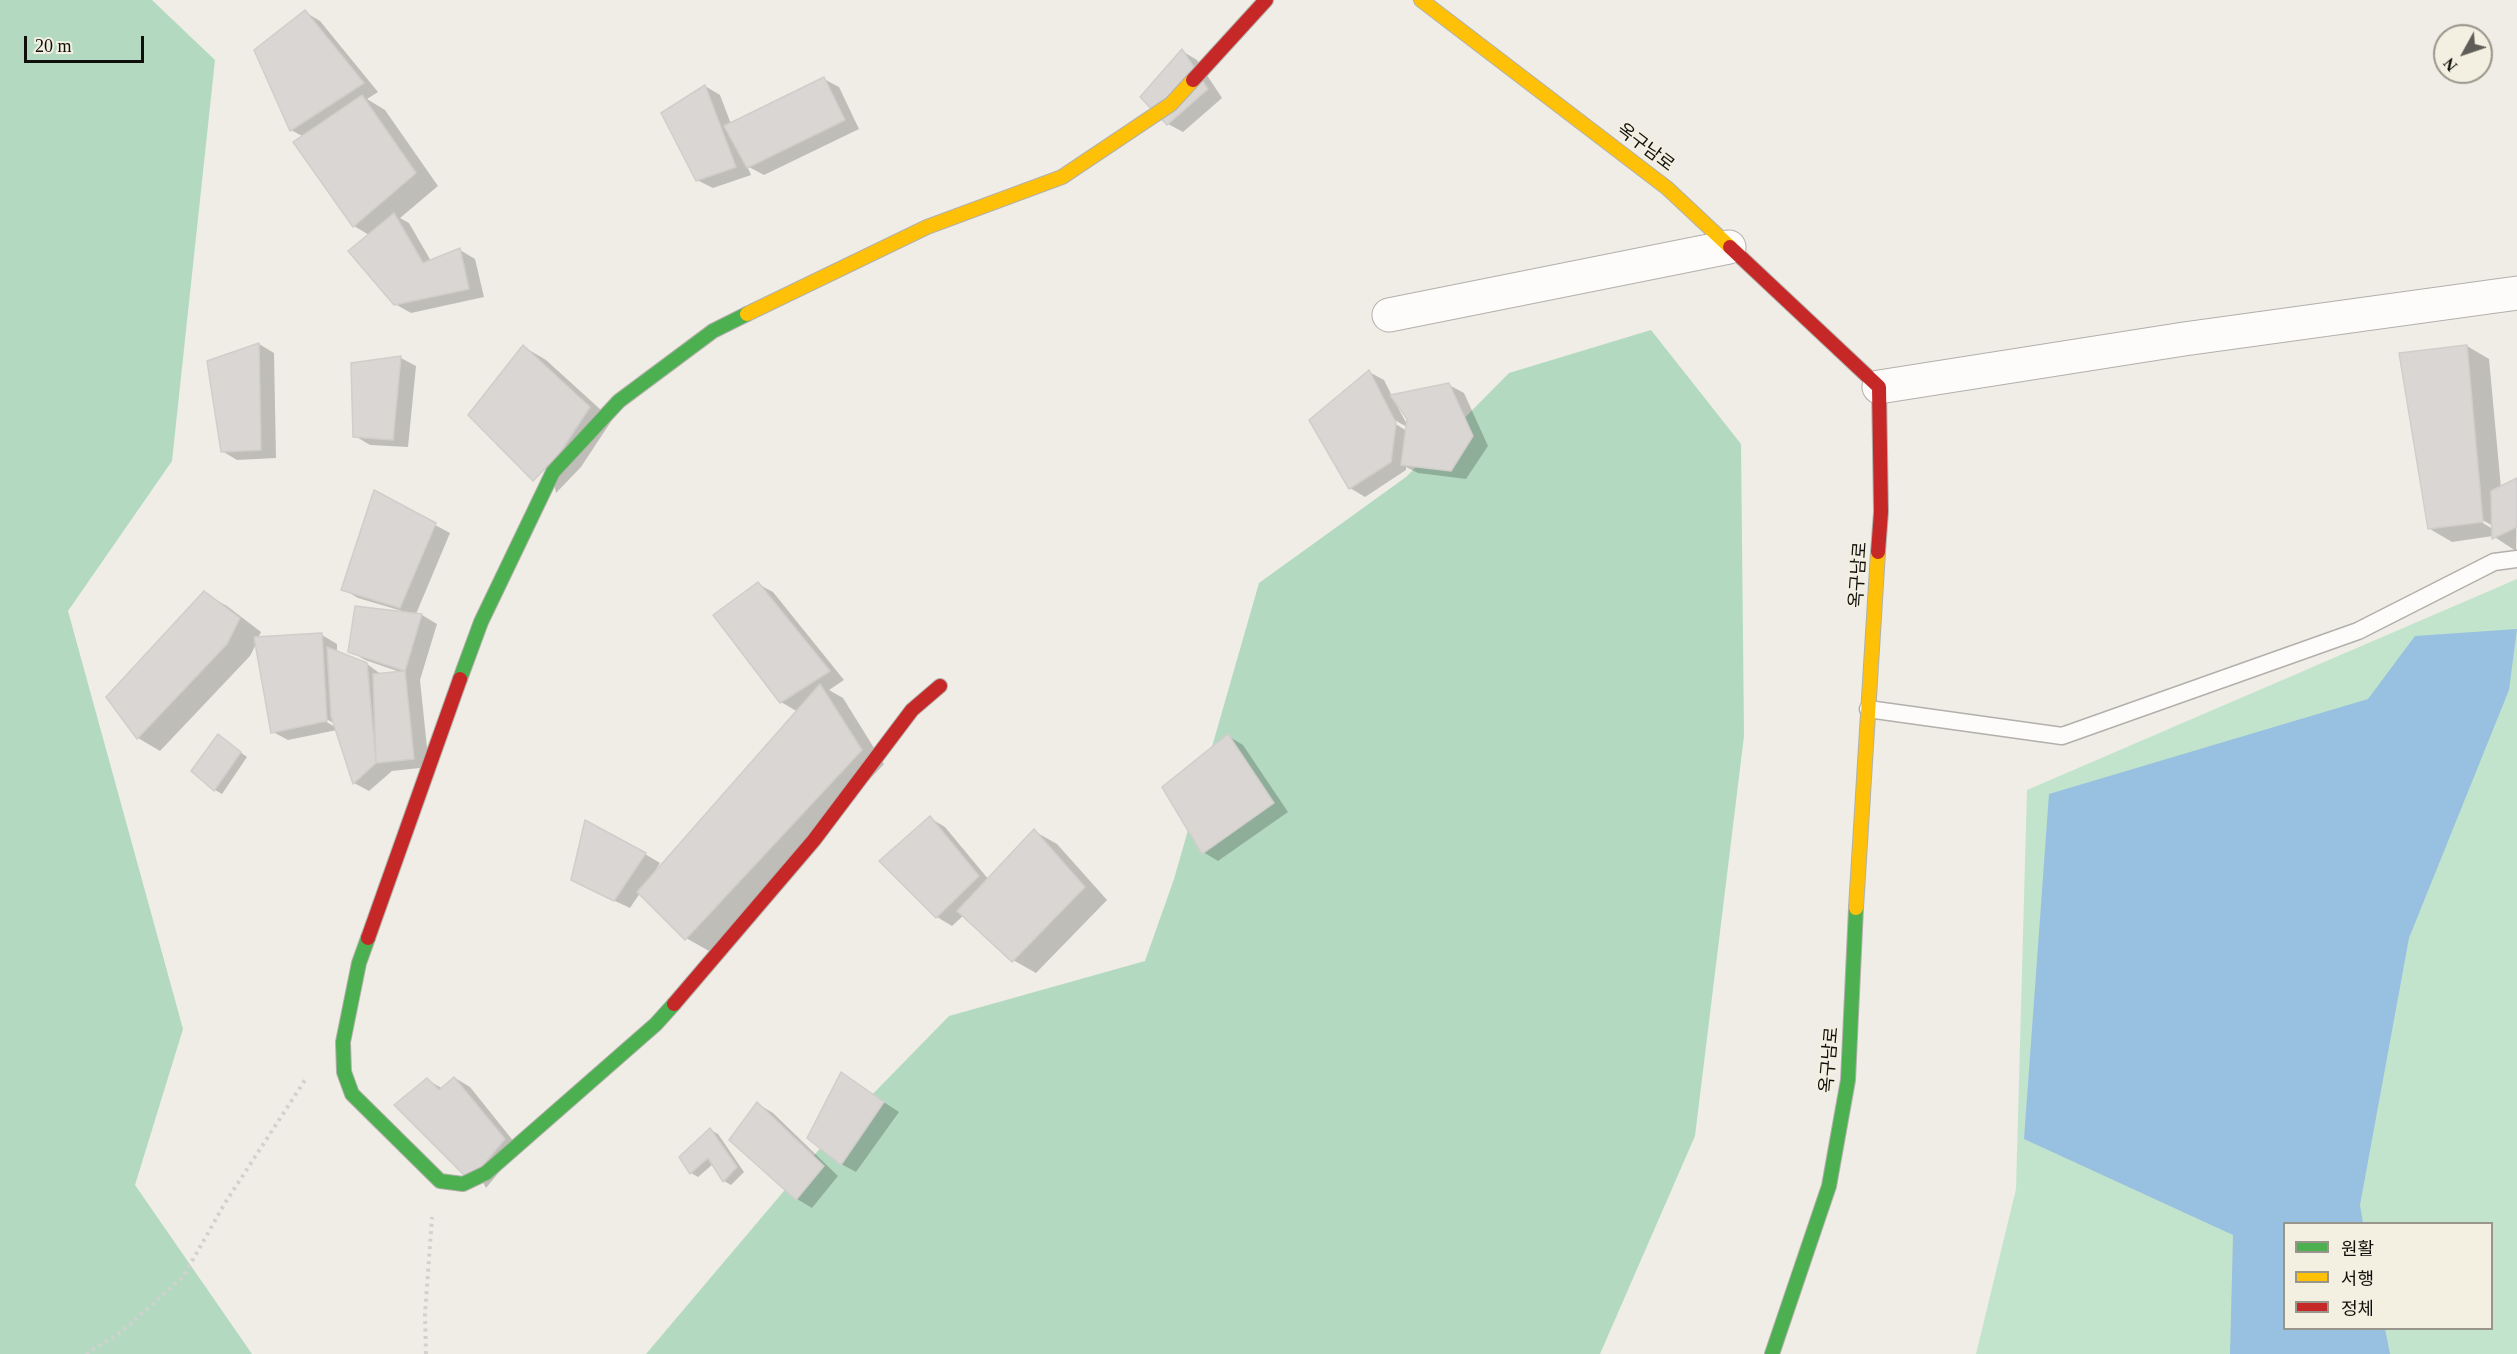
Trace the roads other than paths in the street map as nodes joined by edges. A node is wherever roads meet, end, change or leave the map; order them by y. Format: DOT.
graph roads {
  1 [pos="1266,0"];
  2 [pos="1421,0"];
  3 [pos="1729,247"];
  4 [pos="2517,292"];
  5 [pos="1389,315"];
  6 [pos="1879,387"];
  7 [pos="2517,560"];
  8 [pos="940,686"];
  9 [pos="1868,709"];
  10 [pos="1772,1354"];
  1 -- 8 [label="street"];
  2 -- 3 [label="street, 옥구남로"];
  3 -- 5 [label="street"];
  3 -- 6 [label="street, 옥구남로"];
  4 -- 6 [label="street"];
  6 -- 9 [label="street, 옥구남로"];
  7 -- 9 [label="lane"];
  9 -- 10 [label="street, 옥구남로"];
}
